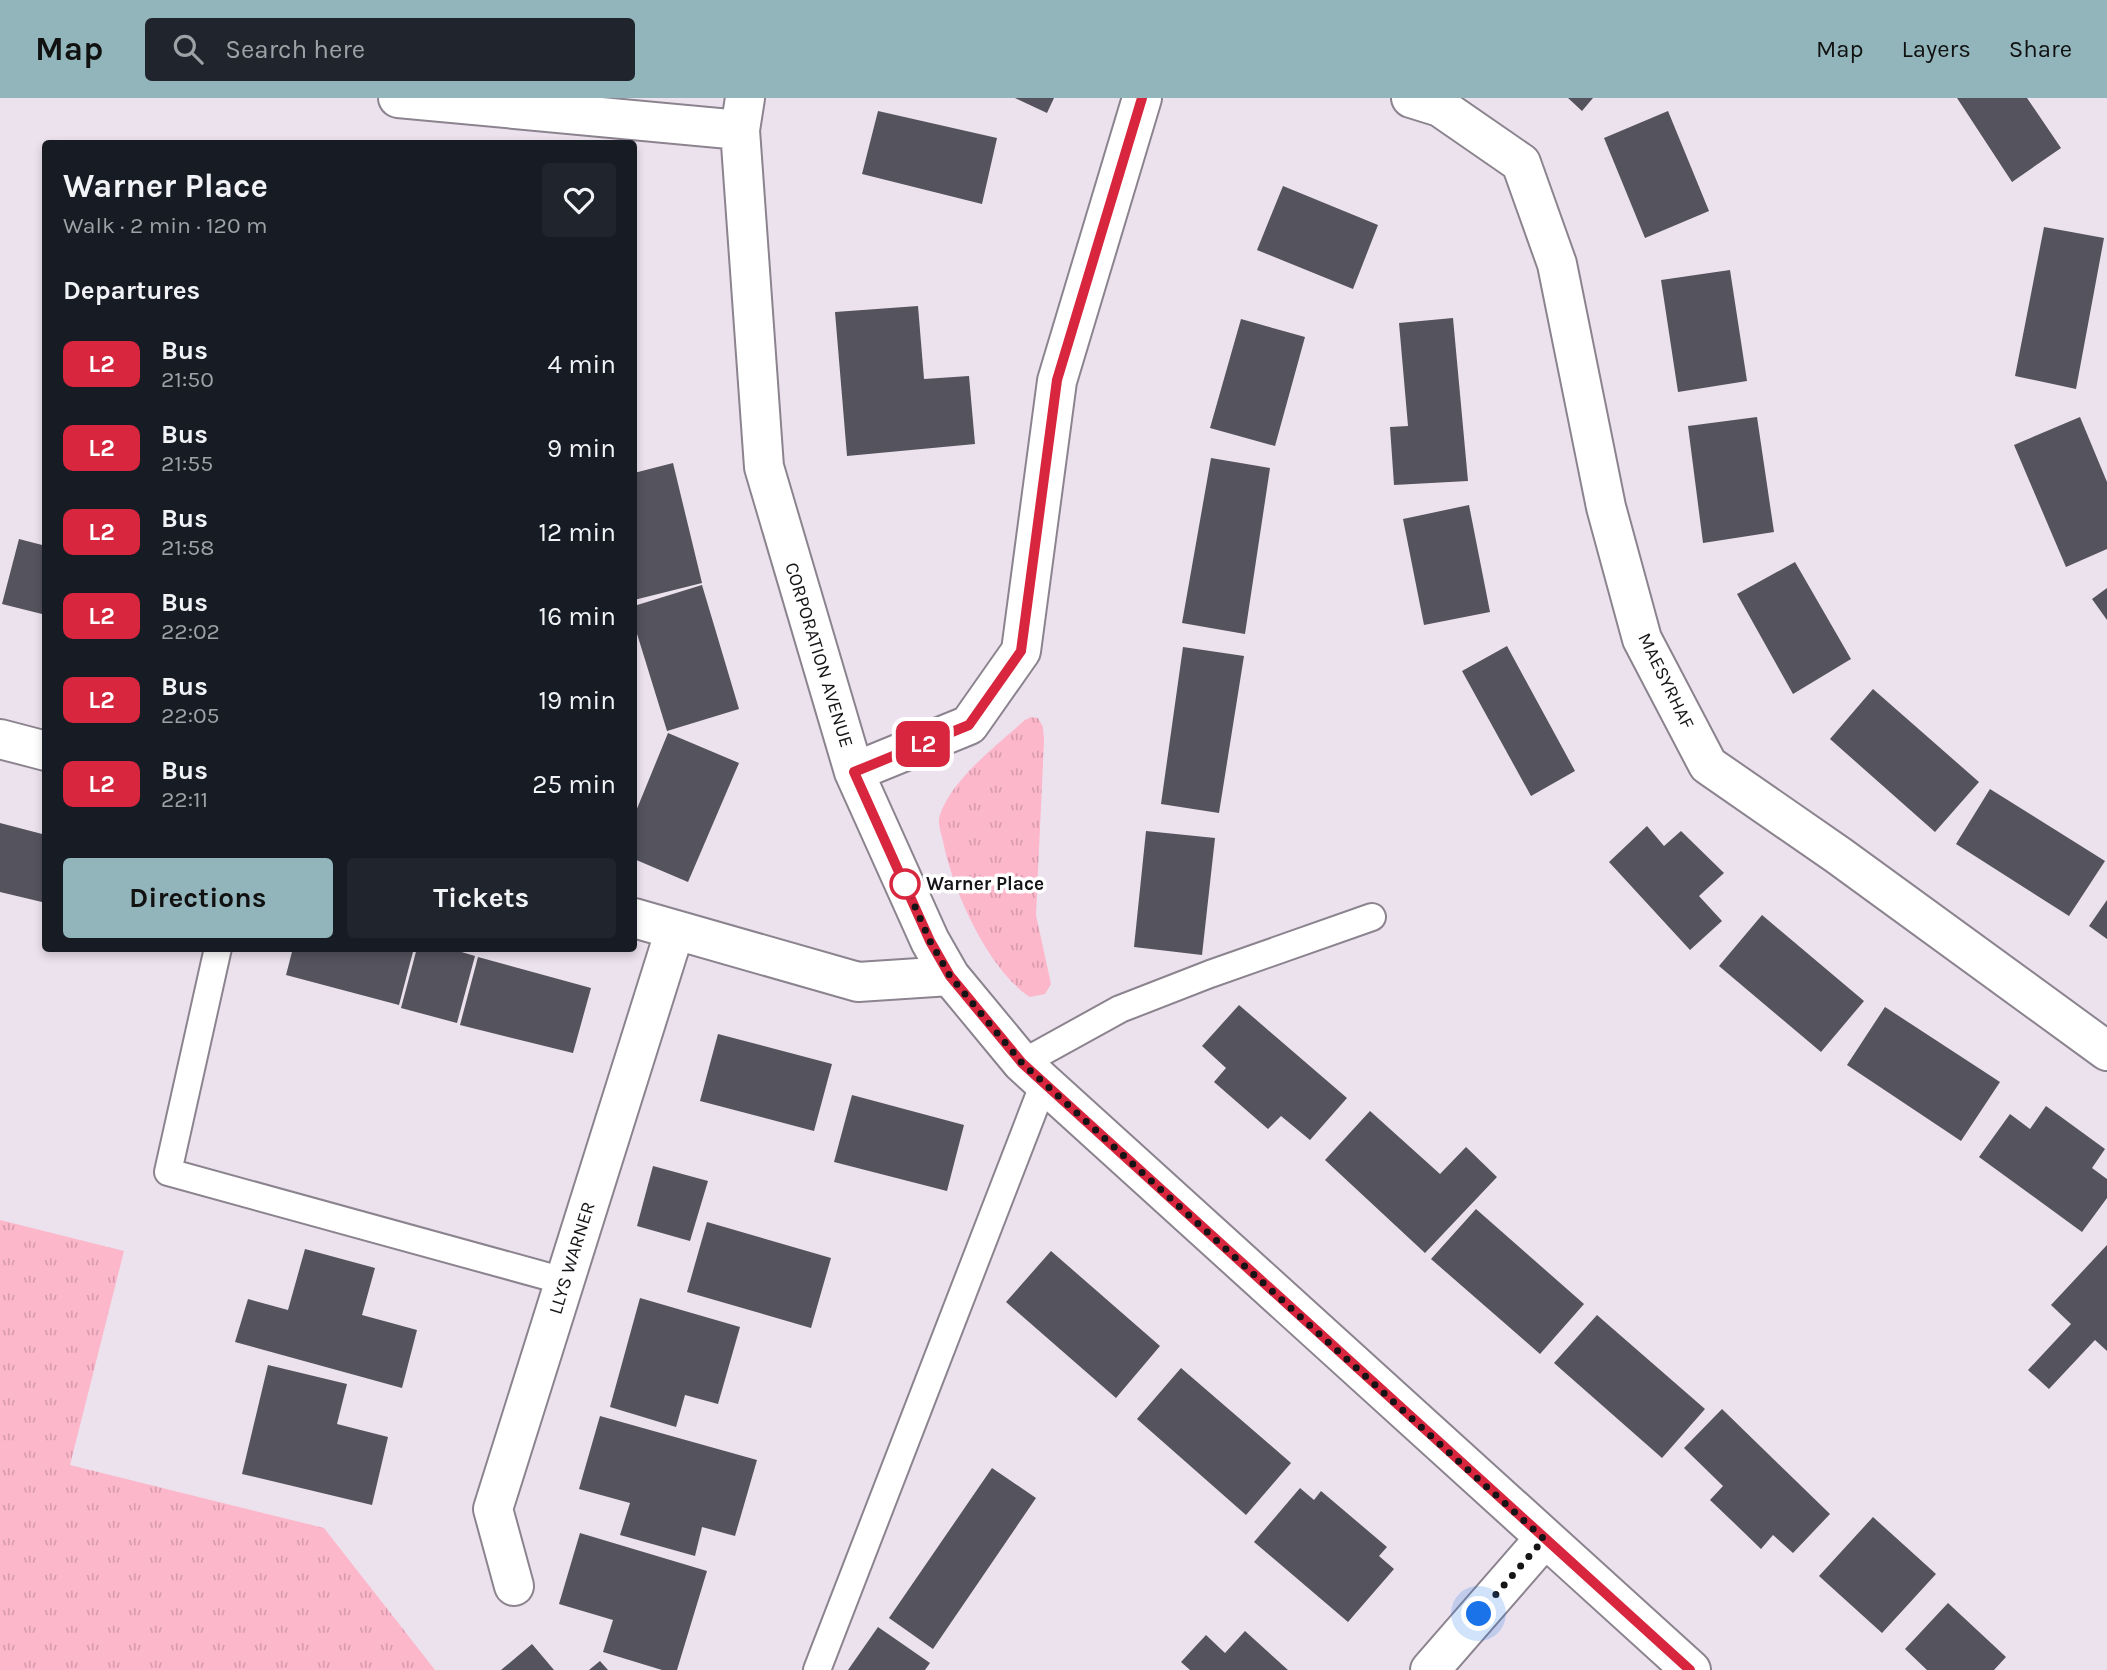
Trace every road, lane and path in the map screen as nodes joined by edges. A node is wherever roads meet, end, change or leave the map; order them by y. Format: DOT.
graph roads {
  1 [pos="398,98"];
  2 [pos="1142,98"];
  3 [pos="1411,98"];
  4 [pos="743,114"];
  5 [pos="0,738"];
  6 [pos="42,750"];
  7 [pos="854,772"];
  8 [pos="1372,917"];
  9 [pos="637,919"];
  10 [pos="675,930"];
  11 [pos="217,952"];
  12 [pos="950,976"];
  13 [pos="2107,1051"];
  14 [pos="1033,1073"];
  15 [pos="564,1281"];
  16 [pos="1544,1539"];
  17 [pos="514,1586"];
  18 [pos="817,1670"];
  19 [pos="1430,1670"];
  20 [pos="1690,1670"];
  1 -- 4 [label="street"];
  2 -- 7 [label="street"];
  3 -- 13 [label="street, MAESYRHAF"];
  4 -- 7 [label="street, CORPORATION AVENUE"];
  5 -- 6 [label="street"];
  7 -- 12 [label="street, CORPORATION AVENUE"];
  8 -- 14 [label="lane"];
  9 -- 10 [label="street"];
  10 -- 12 [label="street"];
  10 -- 15 [label="street, LLYS WARNER"];
  11 -- 15 [label="lane"];
  12 -- 14 [label="street, CORPORATION AVENUE"];
  14 -- 16 [label="street, CORPORATION AVENUE"];
  14 -- 18 [label="lane"];
  15 -- 17 [label="street, LLYS WARNER"];
  16 -- 19 [label="street"];
  16 -- 20 [label="street, CORPORATION AVENUE"];
}
